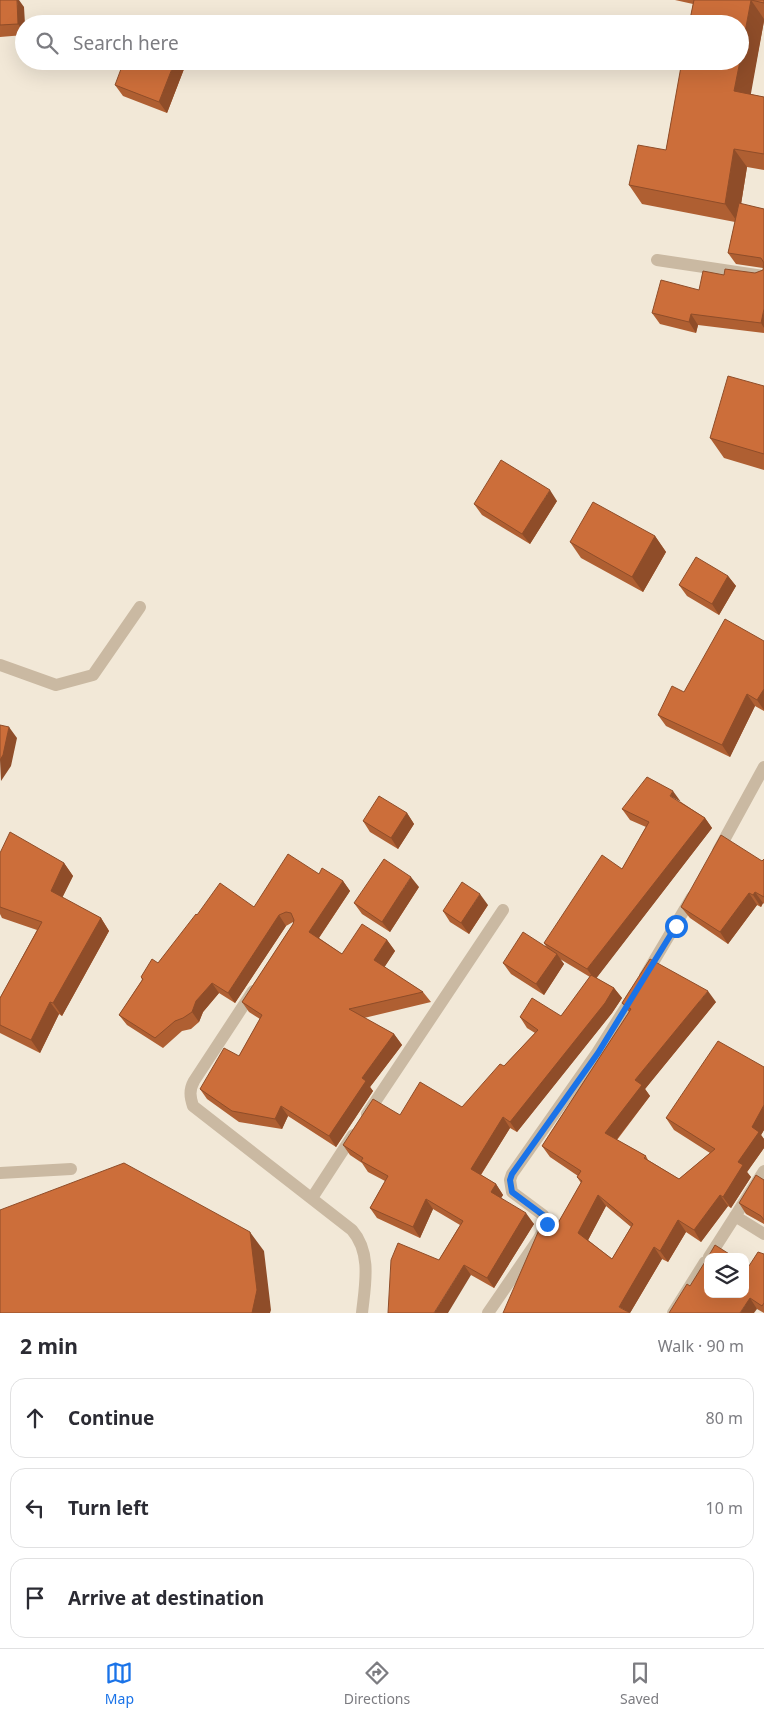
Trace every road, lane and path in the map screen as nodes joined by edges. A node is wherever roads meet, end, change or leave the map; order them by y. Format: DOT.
graph roads {
  1 [pos="657,260"];
  2 [pos="764,276"];
  3 [pos="140,607"];
  4 [pos="0,665"];
  5 [pos="764,767"];
  6 [pos="710,866"];
  7 [pos="700,883"];
  8 [pos="503,910"];
  9 [pos="262,978"];
  10 [pos="71,1169"];
  11 [pos="764,1171"];
  12 [pos="0,1173"];
  13 [pos="312,1198"];
  14 [pos="735,1216"];
  15 [pos="764,1234"];
  16 [pos="711,1253"];
  17 [pos="704,1264"];
  18 [pos="362,1313"];
  19 [pos="488,1313"];
  20 [pos="673,1313"];
  1 -- 2 [label="street"];
  3 -- 4 [label="street"];
  5 -- 6 [label="street"];
  7 -- 19 [label="street"];
  8 -- 13 [label="street"];
  9 -- 13 [label="street"];
  10 -- 12 [label="street"];
  11 -- 14 [label="street"];
  13 -- 18 [label="street"];
  14 -- 15 [label="street"];
  14 -- 16 [label="street"];
  17 -- 20 [label="street"];
}
